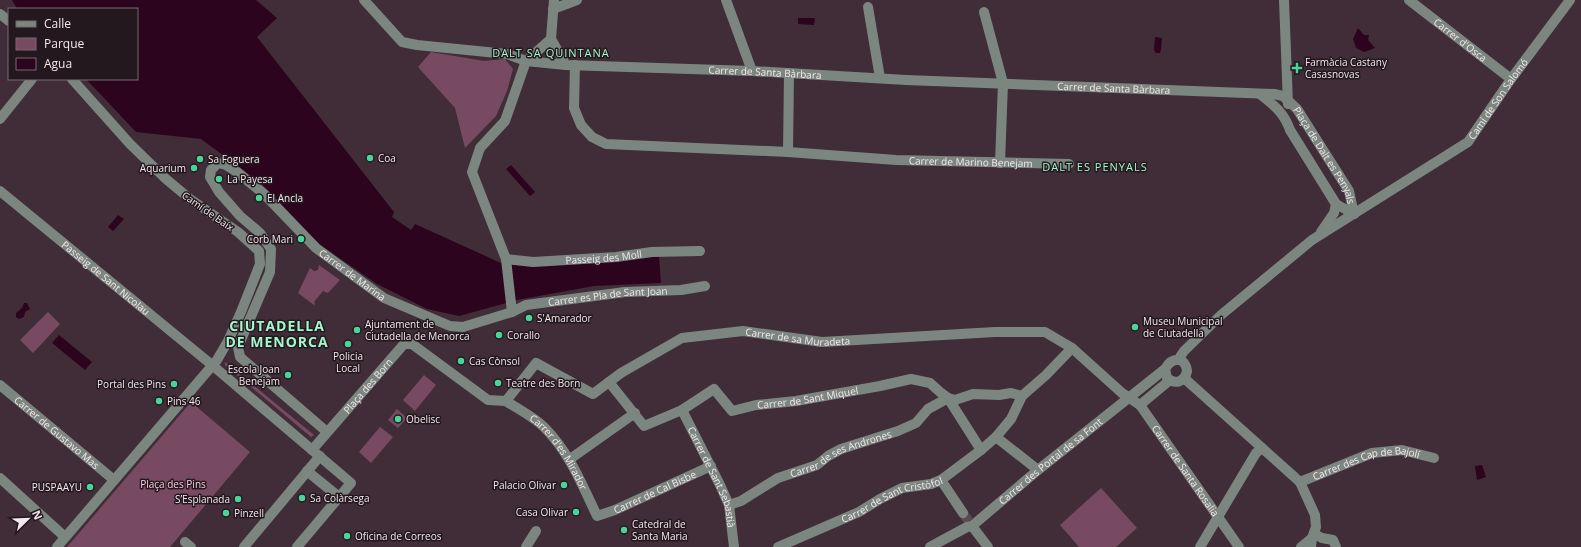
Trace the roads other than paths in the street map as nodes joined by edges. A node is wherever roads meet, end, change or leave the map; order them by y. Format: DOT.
graph roads {
  1 [pos="364,0"];
  2 [pos="577,0"];
  3 [pos="726,0"];
  4 [pos="1284,0"];
  5 [pos="1409,0"];
  6 [pos="1570,0"];
  7 [pos="554,5"];
  8 [pos="868,6"];
  9 [pos="984,12"];
  10 [pos="0,14"];
  11 [pos="8,20"];
  12 [pos="551,38"];
  13 [pos="526,60"];
  14 [pos="570,65"];
  15 [pos="752,71"];
  16 [pos="789,73"];
  17 [pos="880,78"];
  18 [pos="1511,79"];
  19 [pos="31,80"];
  20 [pos="73,80"];
  21 [pos="1003,83"];
  22 [pos="1225,92"];
  23 [pos="1261,95"];
  24 [pos="1288,101"];
  25 [pos="1286,118"];
  26 [pos="0,119"];
  27 [pos="788,152"];
  28 [pos="1000,163"];
  29 [pos="1069,164"];
  30 [pos="0,191"];
  31 [pos="1336,204"];
  32 [pos="1368,205"];
  33 [pos="1354,214"];
  34 [pos="1315,238"];
  35 [pos="700,251"];
  36 [pos="507,262"];
  37 [pos="704,286"];
  38 [pos="511,306"];
  39 [pos="1072,348"];
  40 [pos="1178,360"];
  41 [pos="212,365"];
  42 [pos="1165,369"];
  43 [pos="1184,378"];
  44 [pos="1170,380"];
  45 [pos="609,382"];
  46 [pos="0,385"];
  47 [pos="1022,396"];
  48 [pos="1129,397"];
  49 [pos="948,398"];
  50 [pos="506,402"];
  51 [pos="1140,405"];
  52 [pos="682,410"];
  53 [pos="634,413"];
  54 [pos="327,432"];
  55 [pos="996,437"];
  56 [pos="1262,448"];
  57 [pos="981,450"];
  58 [pos="316,453"];
  59 [pos="1434,458"];
  60 [pos="570,459"];
  61 [pos="710,466"];
  62 [pos="1038,470"];
  63 [pos="307,471"];
  64 [pos="0,478"];
  65 [pos="114,480"];
  66 [pos="941,480"];
  67 [pos="1300,482"];
  68 [pos="339,497"];
  69 [pos="728,505"];
  70 [pos="963,513"];
  71 [pos="597,516"];
  72 [pos="1217,517"];
  73 [pos="972,526"];
  74 [pos="536,531"];
  75 [pos="65,537"];
  76 [pos="1312,540"];
  77 [pos="57,547"];
  78 [pos="244,547"];
  79 [pos="297,547"];
  80 [pos="526,547"];
  81 [pos="734,547"];
  82 [pos="778,547"];
  83 [pos="930,547"];
  84 [pos="988,547"];
  85 [pos="1200,547"];
  86 [pos="1239,547"];
  87 [pos="1300,547"];
  88 [pos="1336,547"];
  1 -- 13 [label="street, Carrer de Santa Bàrbara"];
  2 -- 7 [label="street"];
  3 -- 15 [label="street"];
  4 -- 24 [label="street"];
  5 -- 18 [label="street, Carrer d'Osca"];
  6 -- 18 [label="street, Camí de Son Salomó"];
  7 -- 12 [label="street"];
  8 -- 17 [label="street"];
  9 -- 21 [label="street"];
  10 -- 11 [label="street"];
  12 -- 13 [label="street"];
  12 -- 14 [label="street"];
  13 -- 14 [label="street, Carrer de Santa Bàrbara"];
  13 -- 36 [label="street"];
  14 -- 15 [label="street, Carrer de Santa Bàrbara"];
  14 -- 27 [label="street, Carrer de Marino Benejam"];
  15 -- 16 [label="street, Carrer de Santa Bàrbara"];
  16 -- 17 [label="street, Carrer de Santa Bàrbara"];
  16 -- 27 [label="street"];
  17 -- 21 [label="street, Carrer de Santa Bàrbara"];
  18 -- 32 [label="street, Camí de Son Salomó"];
  19 -- 26 [label="street"];
  20 -- 41 [label="street, Camí de Baix"];
  21 -- 22 [label="street, Carrer de Santa Bàrbara"];
  21 -- 28 [label="street"];
  22 -- 23 [label="street, Plaça de Dalt es Penyals"];
  23 -- 24 [label="street, Plaça de Dalt es Penyals"];
  23 -- 25 [label="street, Plaça de Dalt es Penyals"];
  24 -- 25 [label="street, Plaça de Dalt es Penyals"];
  24 -- 33 [label="street, Plaça de Dalt es Penyals"];
  25 -- 31 [label="street, Plaça de Dalt es Penyals"];
  27 -- 28 [label="street, Carrer de Marino Benejam"];
  28 -- 29 [label="street, Carrer de Marino Benejam"];
  30 -- 41 [label="street, Passeig de Sant Nicolau"];
  31 -- 33 [label="street, Plaça de Dalt es Penyals"];
  31 -- 34 [label="street, Plaça de Dalt es Penyals"];
  32 -- 33 [label="street, Plaça de Dalt es Penyals"];
  33 -- 34 [label="street, Plaça de Dalt es Penyals"];
  34 -- 40 [label="street"];
  35 -- 36 [label="street, Passeig des Moll"];
  36 -- 38 [label="street"];
  37 -- 38 [label="street, Carrer es Pla de Sant Joan"];
  38 -- 54 [label="street, Carrer de Marina"];
  39 -- 45 [label="street, Carrer de sa Muradeta"];
  39 -- 47 [label="street"];
  39 -- 48 [label="street, Carrer de sa Muradeta"];
  40 -- 42 [label="street"];
  40 -- 43 [label="street"];
  41 -- 58 [label="street"];
  41 -- 65 [label="street"];
  42 -- 44 [label="street"];
  42 -- 48 [label="street, Carrer des Portal de sa Font"];
  43 -- 44 [label="street"];
  43 -- 56 [label="street"];
  44 -- 51 [label="street"];
  45 -- 50 [label="street, Carrer de sa Muradeta"];
  45 -- 53 [label="street"];
  46 -- 65 [label="street, Carrer de Gustavo Mas"];
  47 -- 49 [label="street"];
  47 -- 55 [label="street, Carrer de Sant Cristòfol"];
  48 -- 51 [label="street, Carrer de Santa Rosalia"];
  48 -- 62 [label="street, Carrer des Portal de sa Font"];
  49 -- 52 [label="street, Carrer de Sant Miquel"];
  49 -- 57 [label="street"];
  49 -- 69 [label="street, Carrer de ses Andrones"];
  50 -- 54 [label="street, Plaça des Born"];
  50 -- 60 [label="street, Carrer d'es Mirador"];
  51 -- 72 [label="street, Carrer de Santa Rosalia"];
  52 -- 53 [label="street"];
  52 -- 61 [label="street, Carrer de Sant Sebastià"];
  53 -- 60 [label="street"];
  54 -- 58 [label="street, Plaça des Born"];
  55 -- 57 [label="street, Carrer de Sant Cristòfol"];
  55 -- 62 [label="street"];
  56 -- 67 [label="street"];
  56 -- 72 [label="street"];
  57 -- 66 [label="street, Carrer de Sant Cristòfol"];
  58 -- 63 [label="street, Plaça des Born"];
  58 -- 68 [label="street"];
  59 -- 67 [label="street, Carrer des Cap de Bajolí"];
  60 -- 71 [label="street, Carrer d'es Mirador"];
  61 -- 69 [label="street, Carrer de Sant Sebastià"];
  61 -- 71 [label="street, Carrer de Cal Bisbe"];
  62 -- 73 [label="street, Carrer des Portal de sa Font"];
  63 -- 68 [label="street"];
  63 -- 78 [label="street, Plaça des Born"];
  64 -- 75 [label="street"];
  65 -- 75 [label="street"];
  66 -- 70 [label="street"];
  66 -- 82 [label="street, Carrer de Sant Cristòfol"];
  67 -- 76 [label="street"];
  68 -- 79 [label="street"];
  69 -- 81 [label="street, Carrer de Sant Sebastià"];
  72 -- 85 [label="street"];
  72 -- 86 [label="street, Carrer de Santa Rosalia"];
  73 -- 83 [label="street, Carrer des Portal de sa Font"];
  73 -- 84 [label="street"];
  74 -- 80 [label="street"];
  75 -- 77 [label="street"];
  76 -- 87 [label="street"];
  76 -- 88 [label="street"];
}
